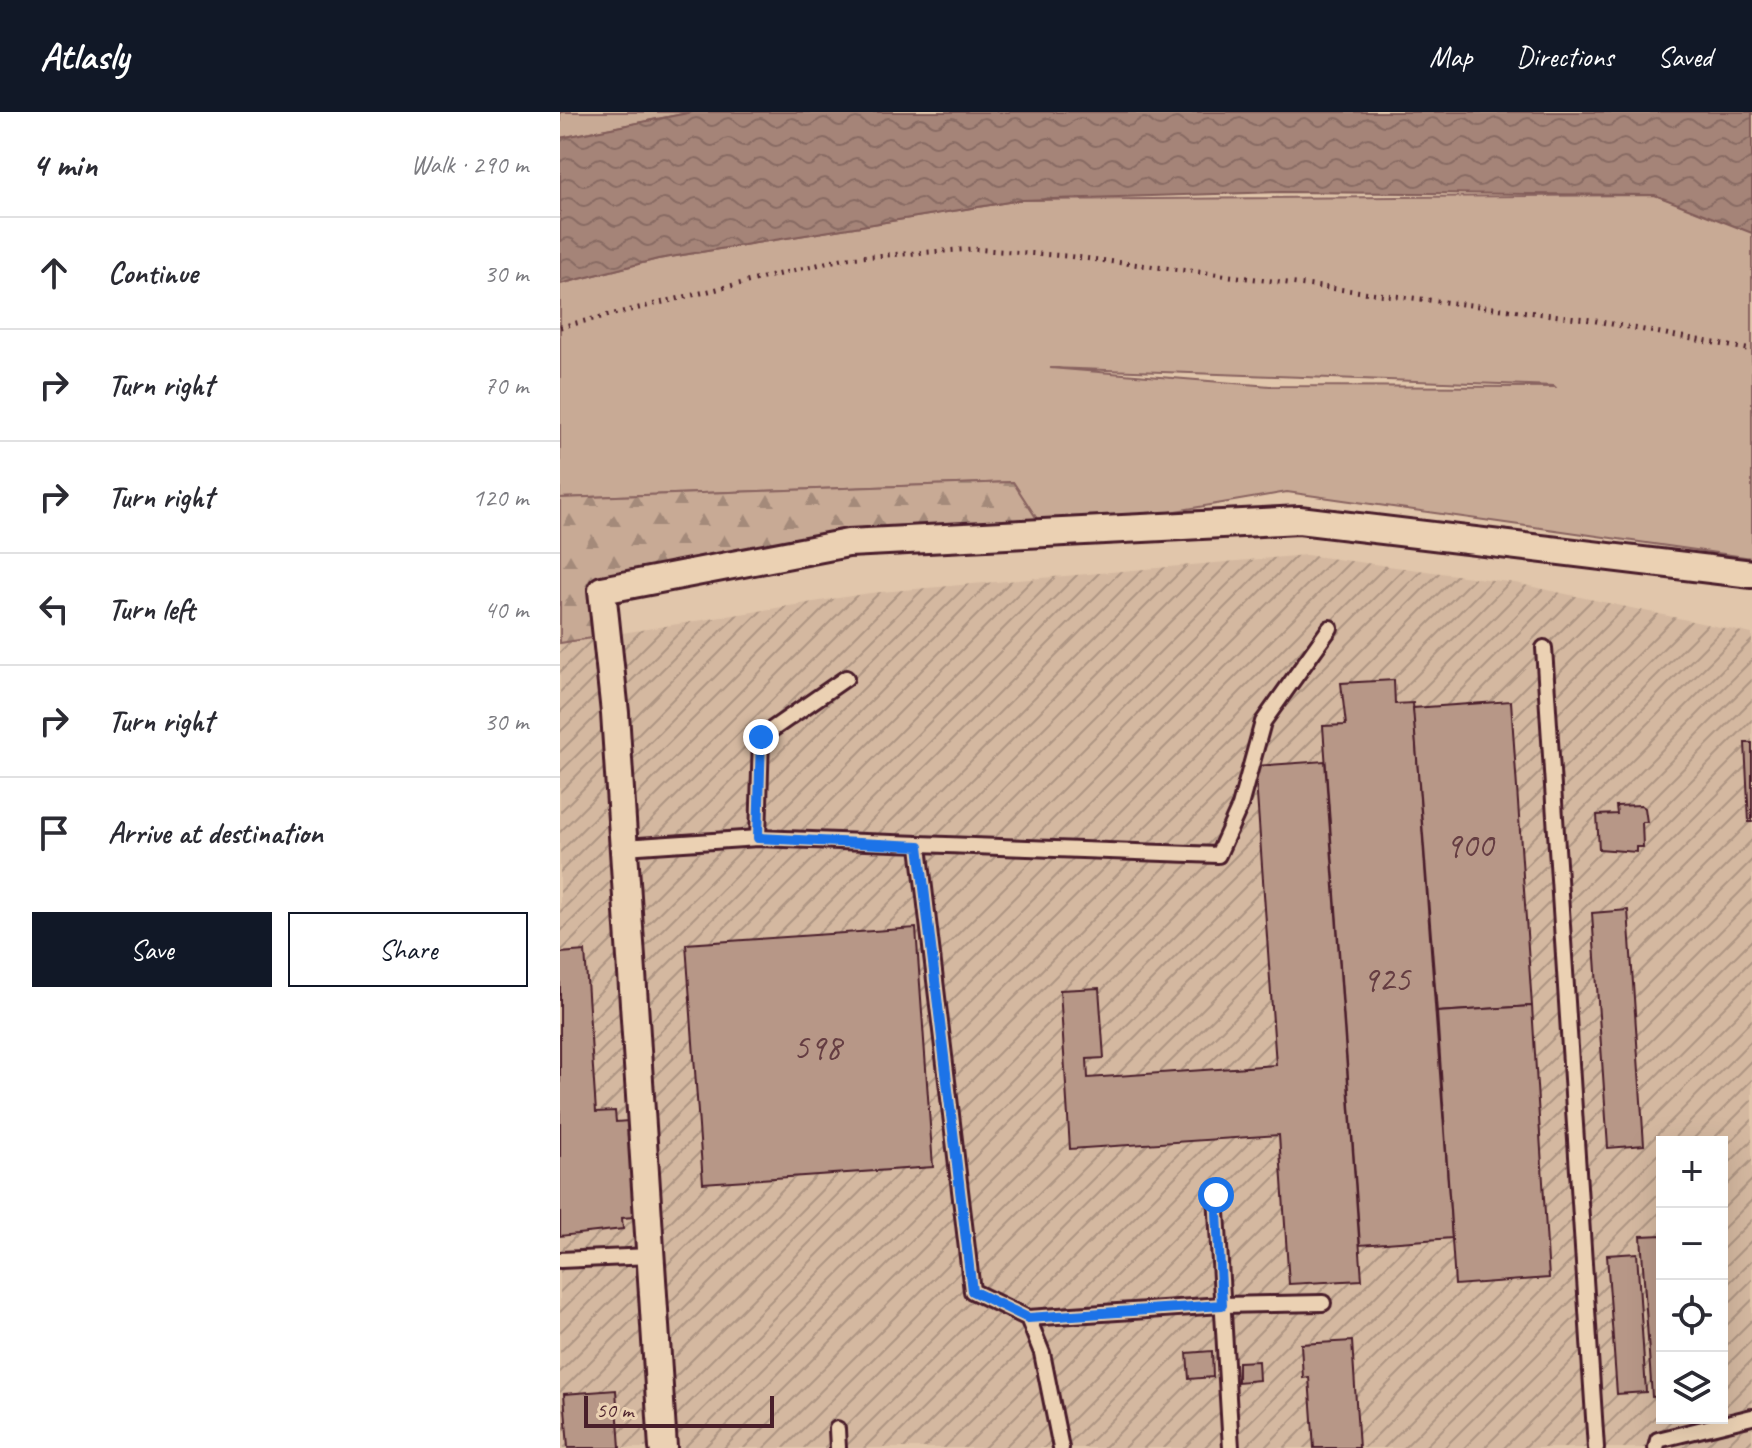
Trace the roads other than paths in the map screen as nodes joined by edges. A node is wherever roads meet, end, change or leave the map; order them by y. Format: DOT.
graph roads {
  1 [pos="1752,574"];
  2 [pos="1330,628"];
  3 [pos="1544,648"];
  4 [pos="846,678"];
  5 [pos="758,838"];
  6 [pos="919,846"];
  7 [pos="624,847"];
  8 [pos="1216,1195"];
  9 [pos="650,1256"];
  10 [pos="560,1260"];
  11 [pos="1323,1303"];
  12 [pos="1222,1305"];
  13 [pos="1028,1318"];
  14 [pos="1752,1417"];
  15 [pos="837,1429"];
  16 [pos="663,1448"];
  17 [pos="838,1448"];
  18 [pos="1061,1448"];
  19 [pos="1231,1448"];
  20 [pos="1596,1448"];
  21 [pos="1656,1448"];
  1 -- 7 [label="street"];
  2 -- 6 [label="lane"];
  3 -- 20 [label="lane"];
  4 -- 5 [label="lane"];
  5 -- 6 [label="lane"];
  5 -- 7 [label="lane"];
  6 -- 13 [label="lane"];
  7 -- 9 [label="street"];
  8 -- 12 [label="lane"];
  9 -- 10 [label="lane"];
  9 -- 16 [label="street"];
  11 -- 12 [label="lane"];
  12 -- 13 [label="lane"];
  12 -- 19 [label="lane"];
  13 -- 18 [label="lane"];
  14 -- 21 [label="lane"];
  15 -- 17 [label="lane"];
}
